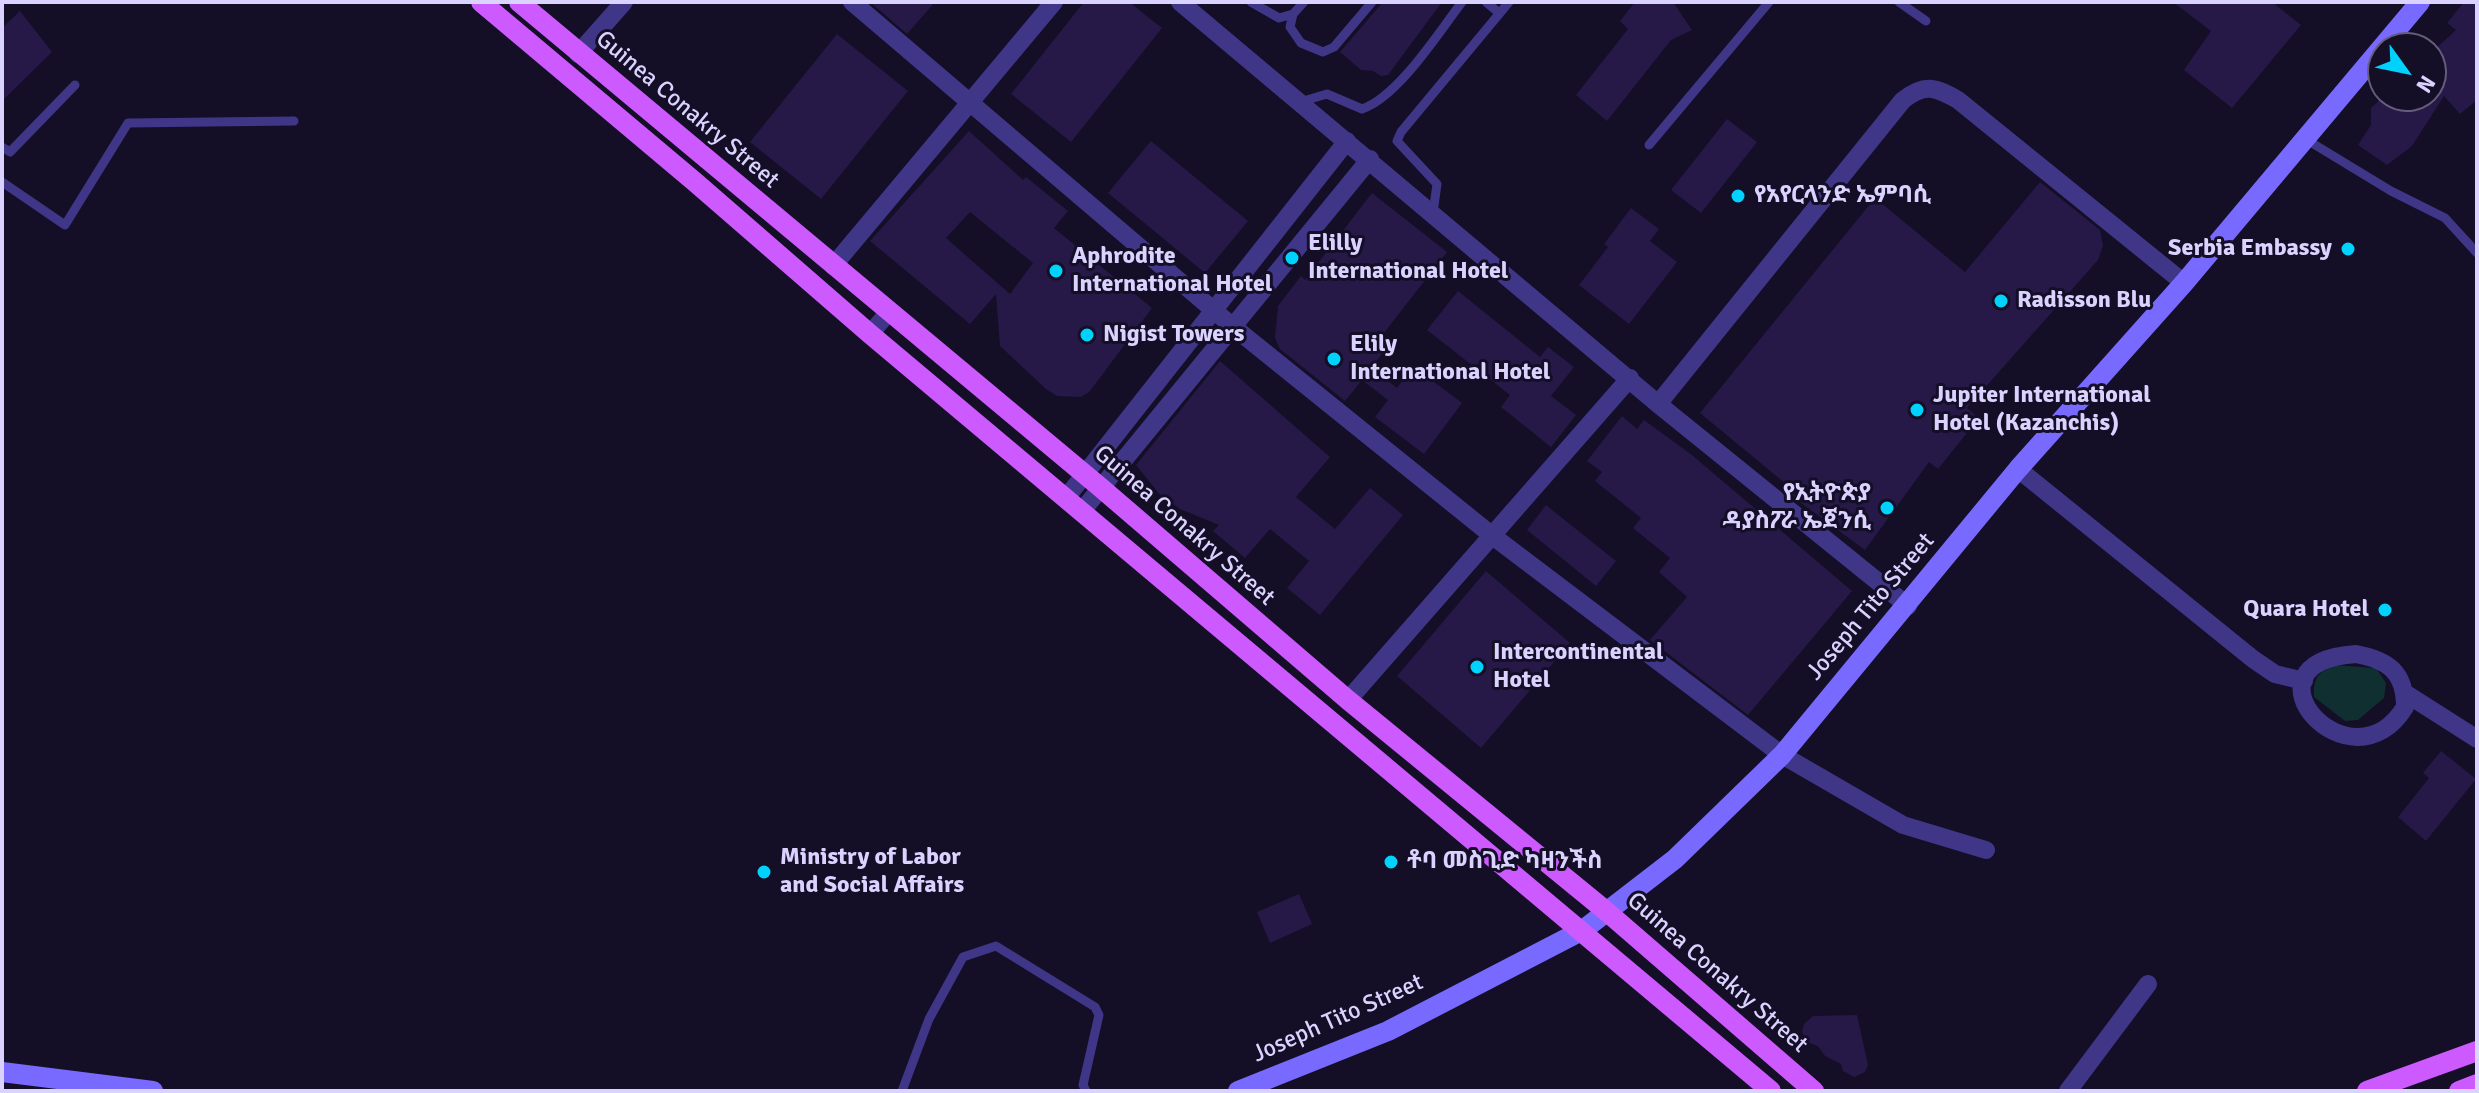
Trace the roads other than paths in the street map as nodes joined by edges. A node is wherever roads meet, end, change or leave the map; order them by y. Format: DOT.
graph roads {
  1 [pos="481,2"];
  2 [pos="519,2"];
  3 [pos="624,2"];
  4 [pos="852,2"];
  5 [pos="1054,2"];
  6 [pos="1180,2"];
  7 [pos="1251,2"];
  8 [pos="1304,2"];
  9 [pos="1372,2"];
  10 [pos="1462,2"];
  11 [pos="1486,2"];
  12 [pos="1509,2"];
  13 [pos="1769,2"];
  14 [pos="1899,2"];
  15 [pos="2420,2"];
  16 [pos="1498,12"];
  17 [pos="1293,14"];
  18 [pos="1926,21"];
  19 [pos="578,54"];
  20 [pos="75,85"];
  21 [pos="969,102"];
  22 [pos="1300,102"];
  23 [pos="294,121"];
  24 [pos="2307,140"];
  25 [pos="1347,141"];
  26 [pos="1649,145"];
  27 [pos="2,147"];
  28 [pos="1370,159"];
  29 [pos="2,182"];
  30 [pos="1433,213"];
  31 [pos="2477,253"];
  32 [pos="833,266"];
  33 [pos="2184,283"];
  34 [pos="1213,308"];
  35 [pos="888,313"];
  36 [pos="1231,325"];
  37 [pos="870,334"];
  38 [pos="1630,378"];
  39 [pos="1658,404"];
  40 [pos="2018,469"];
  41 [pos="1093,482"];
  42 [pos="1074,504"];
  43 [pos="1494,537"];
  44 [pos="1908,606"];
  45 [pos="1269,633"];
  46 [pos="1252,655"];
  47 [pos="2304,681"];
  48 [pos="2405,693"];
  49 [pos="1348,700"];
  50 [pos="2477,739"];
  51 [pos="1782,755"];
  52 [pos="1986,850"];
  53 [pos="1606,911"];
  54 [pos="1583,930"];
  55 [pos="2148,984"];
  56 [pos="2477,1051"];
  57 [pos="2,1072"];
  58 [pos="2477,1084"];
  59 [pos="153,1091"];
  60 [pos="902,1091"];
  61 [pos="1086,1091"];
  62 [pos="1238,1091"];
  63 [pos="1771,1091"];
  64 [pos="1814,1091"];
  65 [pos="2068,1091"];
  66 [pos="2367,1091"];
  67 [pos="2459,1091"];
  1 -- 37 [label="main road, Guinea Conakry Street"];
  2 -- 19 [label="main road, Guinea Conakry Street"];
  3 -- 19 [label="street"];
  4 -- 21 [label="street"];
  5 -- 21 [label="street"];
  6 -- 22 [label="street"];
  7 -- 17 [label="lane"];
  8 -- 17 [label="lane"];
  9 -- 17 [label="lane"];
  10 -- 22 [label="lane"];
  11 -- 16 [label="lane"];
  12 -- 16 [label="lane"];
  13 -- 26 [label="lane"];
  14 -- 18 [label="lane"];
  15 -- 24 [label="main road, Joseph Tito Street"];
  16 -- 30 [label="lane"];
  19 -- 32 [label="main road, Guinea Conakry Street"];
  20 -- 27 [label="lane"];
  21 -- 32 [label="street"];
  21 -- 34 [label="street"];
  22 -- 25 [label="street"];
  23 -- 29 [label="lane"];
  24 -- 31 [label="lane"];
  24 -- 33 [label="main road, Joseph Tito Street"];
  25 -- 28 [label="street"];
  25 -- 34 [label="street"];
  28 -- 30 [label="street"];
  28 -- 36 [label="street"];
  30 -- 38 [label="street"];
  32 -- 35 [label="main road, Guinea Conakry Street"];
  33 -- 39 [label="street"];
  33 -- 40 [label="main road, Joseph Tito Street"];
  34 -- 36 [label="street"];
  34 -- 41 [label="street"];
  35 -- 37 [label="street"];
  35 -- 41 [label="main road, Guinea Conakry Street"];
  36 -- 41 [label="street"];
  36 -- 43 [label="street"];
  37 -- 42 [label="main road, Guinea Conakry Street"];
  38 -- 39 [label="street"];
  38 -- 43 [label="street"];
  39 -- 44 [label="street"];
  40 -- 44 [label="main road, Joseph Tito Street"];
  40 -- 47 [label="street"];
  41 -- 42 [label="street"];
  41 -- 45 [label="main road, Guinea Conakry Street"];
  42 -- 46 [label="main road, Guinea Conakry Street"];
  43 -- 49 [label="street"];
  43 -- 51 [label="street"];
  44 -- 51 [label="main road, Joseph Tito Street"];
  45 -- 46 [label="main road"];
  45 -- 49 [label="main road, Guinea Conakry Street"];
  46 -- 54 [label="main road, Guinea Conakry Street"];
  47 -- 48 [label="street"];
  47 -- 48 [label="street"];
  48 -- 50 [label="street"];
  49 -- 53 [label="main road, Guinea Conakry Street"];
  51 -- 52 [label="street"];
  51 -- 53 [label="main road, Joseph Tito Street"];
  53 -- 54 [label="main road, Joseph Tito Street"];
  53 -- 64 [label="main road, Guinea Conakry Street"];
  54 -- 62 [label="main road, Joseph Tito Street"];
  54 -- 63 [label="main road, Guinea Conakry Street"];
  55 -- 65 [label="street"];
  56 -- 66 [label="main road"];
  57 -- 59 [label="main road"];
  58 -- 67 [label="main road"];
  60 -- 61 [label="lane"];
}
